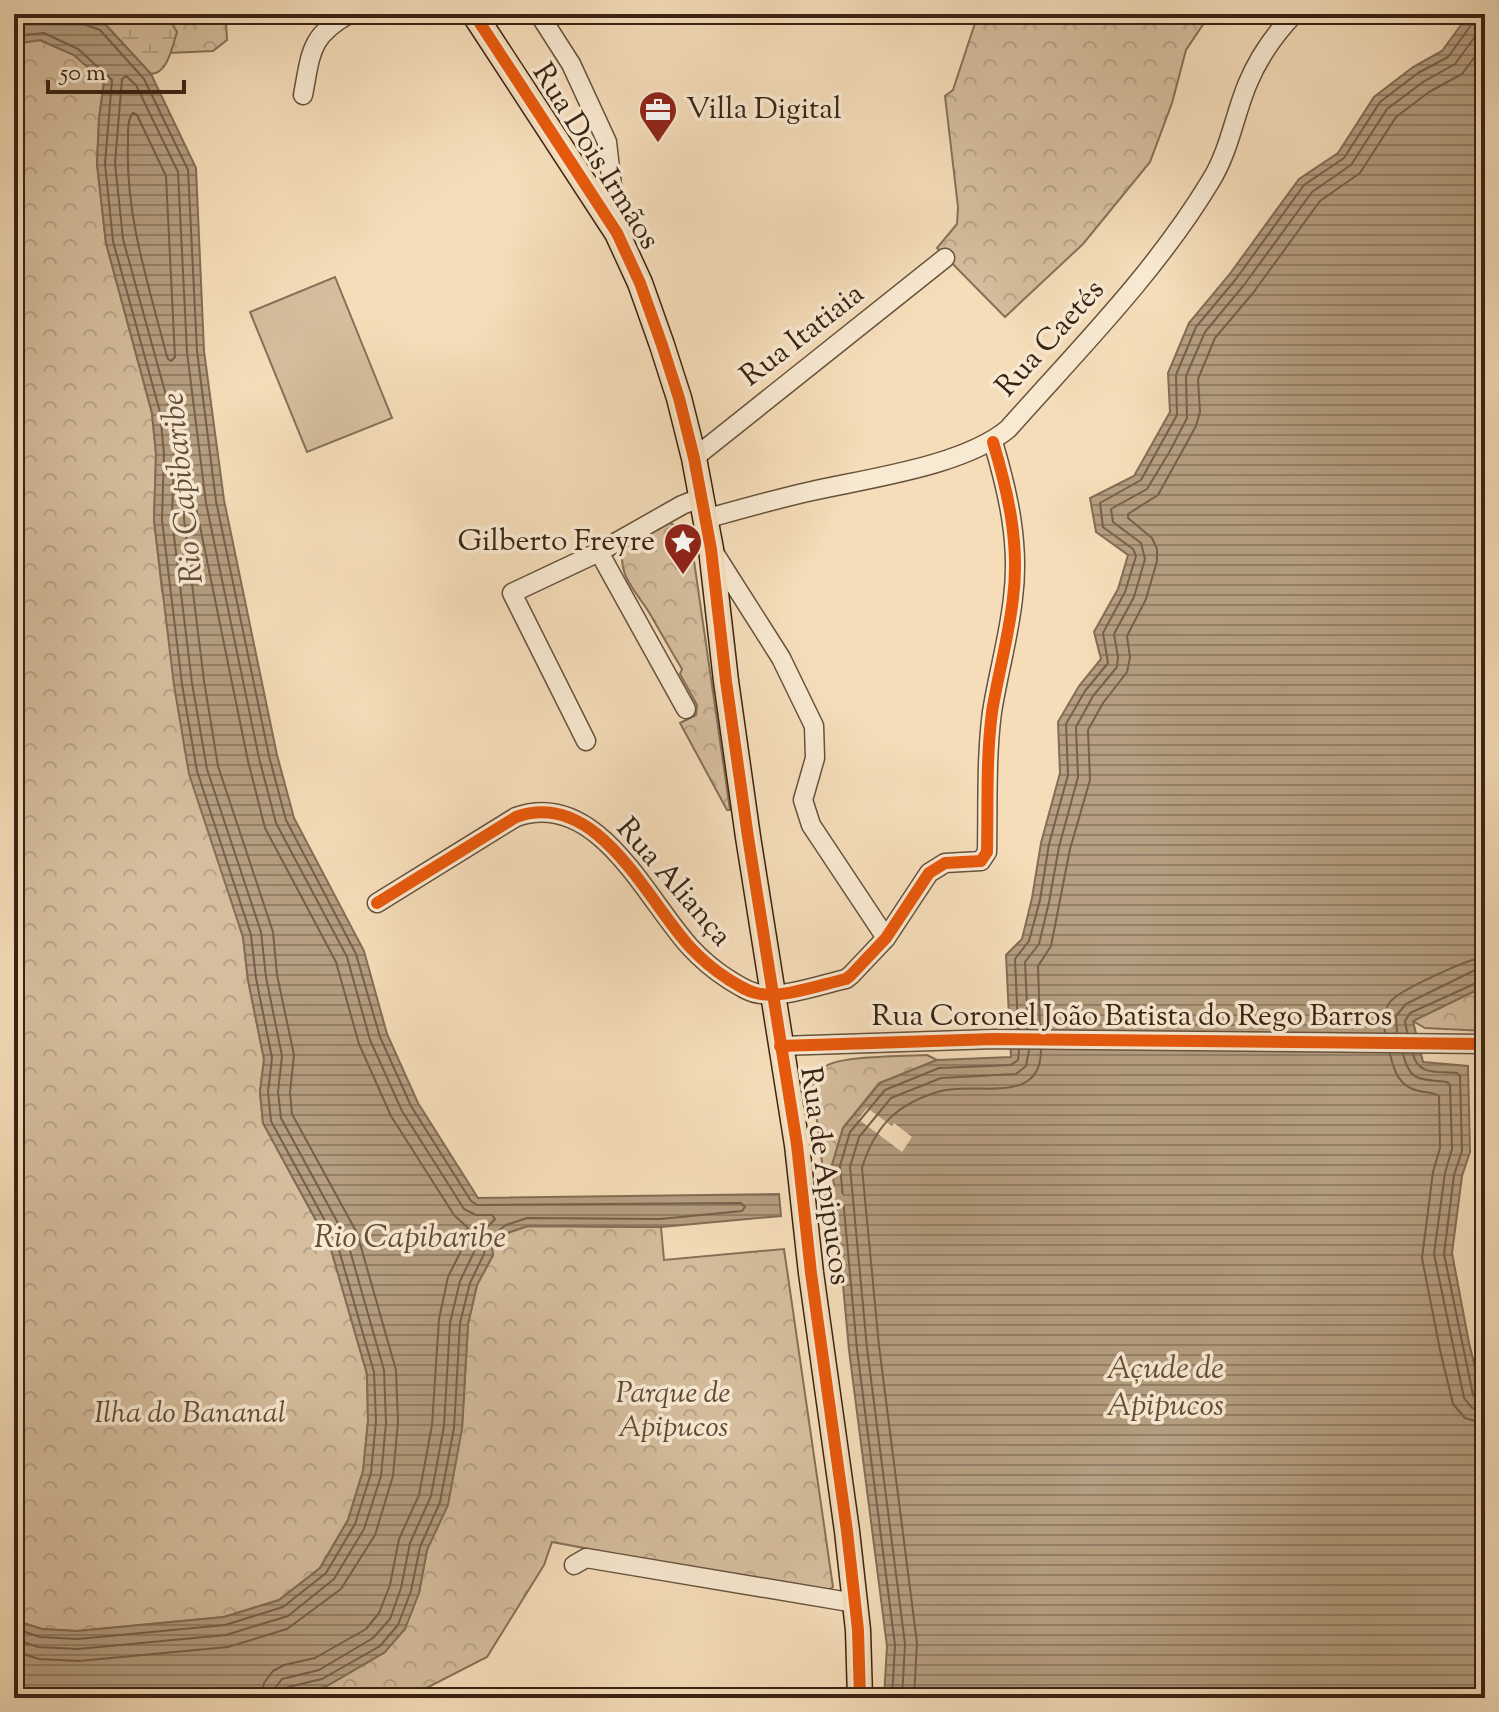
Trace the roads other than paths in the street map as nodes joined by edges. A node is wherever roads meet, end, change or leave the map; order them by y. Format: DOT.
graph roads {
  1 [pos="349,14"];
  2 [pos="474,14"];
  3 [pos="539,14"];
  4 [pos="1294,14"];
  5 [pos="303,95"];
  6 [pos="617,233"];
  7 [pos="945,258"];
  8 [pos="993,442"];
  9 [pos="696,466"];
  10 [pos="703,508"];
  11 [pos="711,549"];
  12 [pos="599,552"];
  13 [pos="686,709"];
  14 [pos="586,741"];
  15 [pos="377,903"];
  16 [pos="886,938"];
  17 [pos="772,995"];
  18 [pos="1477,1043"];
  19 [pos="780,1046"];
  20 [pos="574,1565"];
  21 [pos="855,1603"];
  22 [pos="860,1698"];
  1 -- 5 [label="street"];
  2 -- 6 [label="main road, Rua Dois Irmãos"];
  3 -- 6 [label="street"];
  4 -- 8 [label="street, Rua Caetés"];
  6 -- 9 [label="main road, Rua Dois Irmãos"];
  7 -- 9 [label="street, Rua Itatiaia"];
  8 -- 10 [label="street, Rua Caetés"];
  8 -- 16 [label="street"];
  9 -- 10 [label="main road, Rua de Apipucos"];
  10 -- 11 [label="main road, Rua de Apipucos"];
  10 -- 12 [label="street"];
  11 -- 16 [label="street"];
  11 -- 17 [label="main road, Rua de Apipucos"];
  12 -- 13 [label="street"];
  12 -- 14 [label="street"];
  15 -- 17 [label="street, Rua Aliança"];
  16 -- 17 [label="street"];
  17 -- 19 [label="main road, Rua de Apipucos"];
  18 -- 19 [label="street, Rua Coronel João Batista do Rego Barros"];
  19 -- 21 [label="main road, Rua de Apipucos"];
  20 -- 21 [label="street"];
  21 -- 22 [label="main road, Rua de Apipucos"];
}
